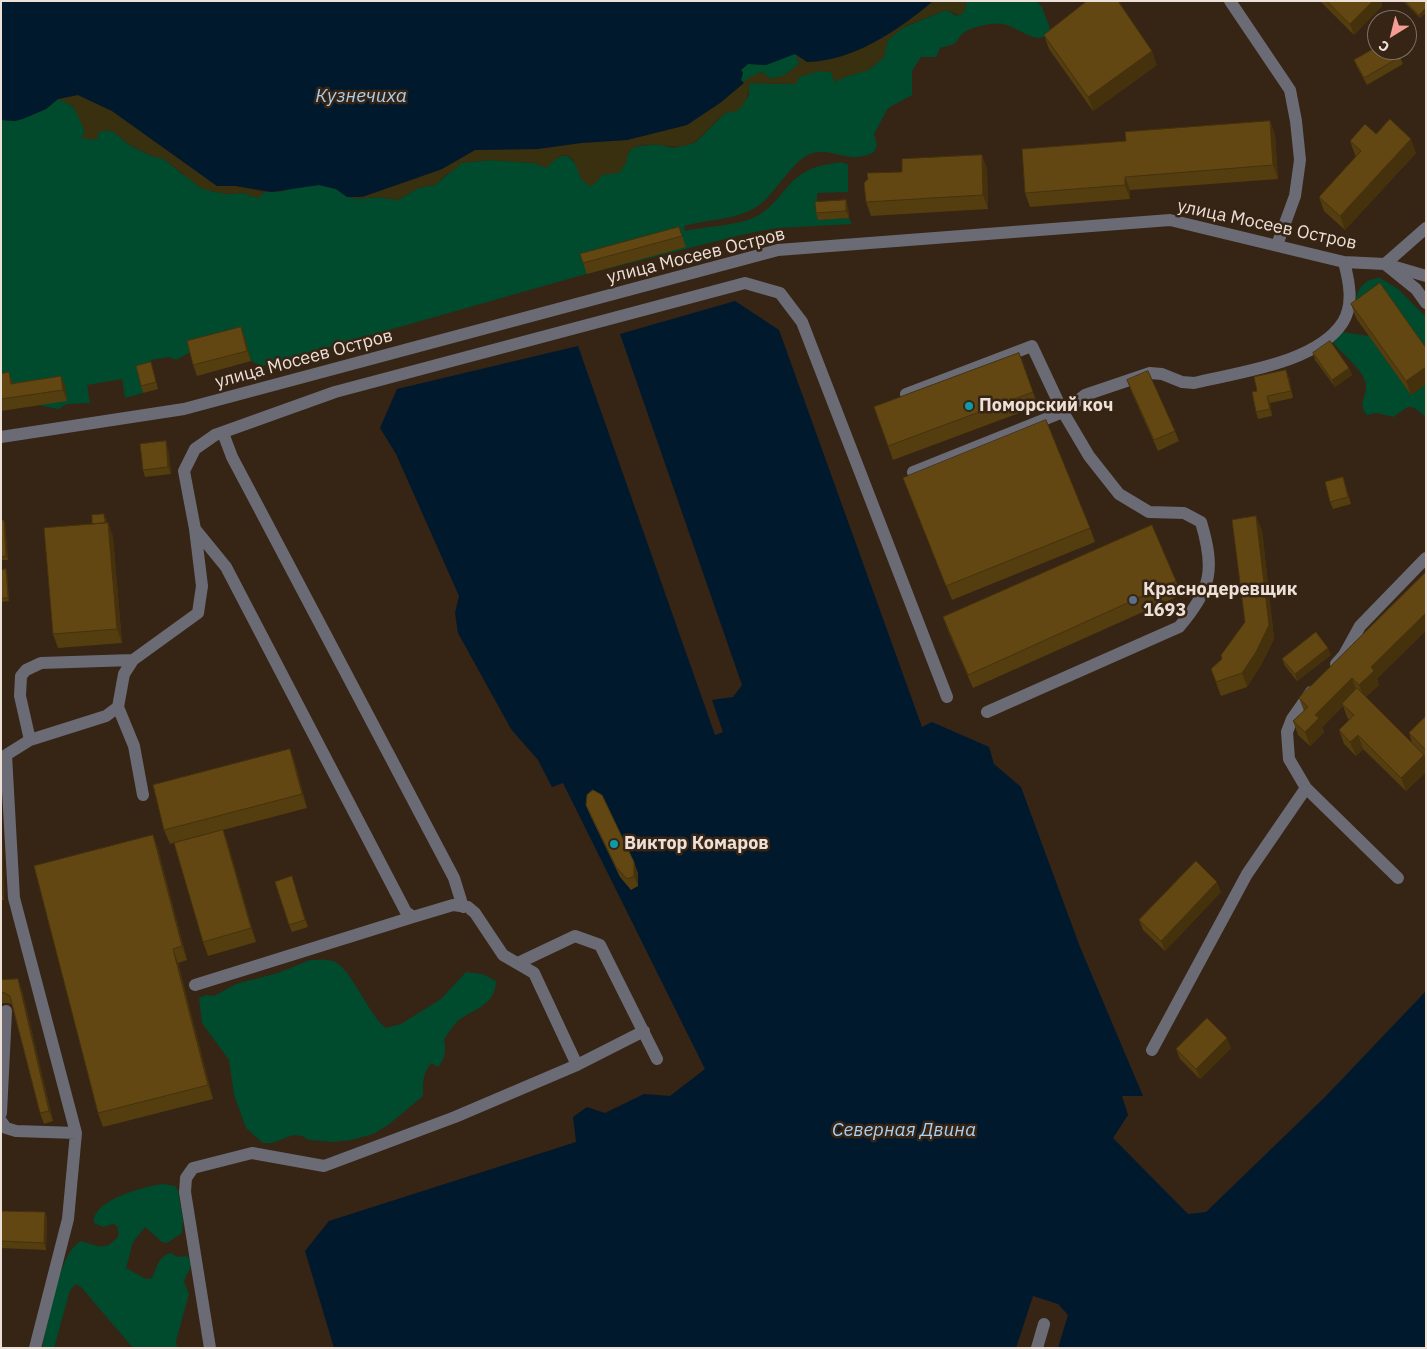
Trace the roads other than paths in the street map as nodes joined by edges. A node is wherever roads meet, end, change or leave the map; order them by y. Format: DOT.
graph roads {
  1 [pos="1230,1"];
  2 [pos="1426,228"];
  3 [pos="1277,245"];
  4 [pos="1344,262"];
  5 [pos="1385,264"];
  6 [pos="1426,276"];
  7 [pos="1426,304"];
  8 [pos="906,394"];
  9 [pos="1063,412"];
  10 [pos="223,433"];
  11 [pos="1,437"];
  12 [pos="912,472"];
  13 [pos="195,529"];
  14 [pos="1426,558"];
  15 [pos="134,660"];
  16 [pos="947,697"];
  17 [pos="118,707"];
  18 [pos="987,712"];
  19 [pos="30,740"];
  20 [pos="1306,788"];
  21 [pos="143,795"];
  22 [pos="1398,878"];
  23 [pos="463,907"];
  24 [pos="413,918"];
  25 [pos="518,963"];
  26 [pos="195,985"];
  27 [pos="6,1011"];
  28 [pos="644,1031"];
  29 [pos="1152,1050"];
  30 [pos="657,1059"];
  31 [pos="578,1065"];
  32 [pos="2,1109"];
  33 [pos="1,1121"];
  34 [pos="76,1133"];
  35 [pos="1044,1324"];
  36 [pos="36,1348"];
  37 [pos="210,1348"];
  38 [pos="1037,1348"];
  1 -- 3 [label="street"];
  2 -- 5 [label="street"];
  3 -- 4 [label="street, улица Мосеев Остров"];
  3 -- 11 [label="street, улица Мосеев Остров"];
  4 -- 5 [label="street, улица Мосеев Остров"];
  4 -- 9 [label="street"];
  5 -- 6 [label="street, улица Мосеев Остров"];
  5 -- 7 [label="street"];
  8 -- 9 [label="street"];
  9 -- 12 [label="street"];
  9 -- 18 [label="street"];
  10 -- 13 [label="street"];
  10 -- 16 [label="street"];
  10 -- 23 [label="street"];
  13 -- 15 [label="street"];
  13 -- 24 [label="street"];
  14 -- 20 [label="street"];
  15 -- 17 [label="street"];
  15 -- 19 [label="street"];
  17 -- 19 [label="street"];
  17 -- 21 [label="street"];
  19 -- 34 [label="street"];
  20 -- 22 [label="street"];
  20 -- 29 [label="street"];
  23 -- 24 [label="street"];
  23 -- 25 [label="street"];
  24 -- 26 [label="street"];
  25 -- 28 [label="street"];
  25 -- 31 [label="street"];
  27 -- 32 [label="street"];
  28 -- 30 [label="street"];
  28 -- 31 [label="street"];
  31 -- 37 [label="street"];
  33 -- 34 [label="street"];
  34 -- 36 [label="street"];
  35 -- 38 [label="street"];
}
